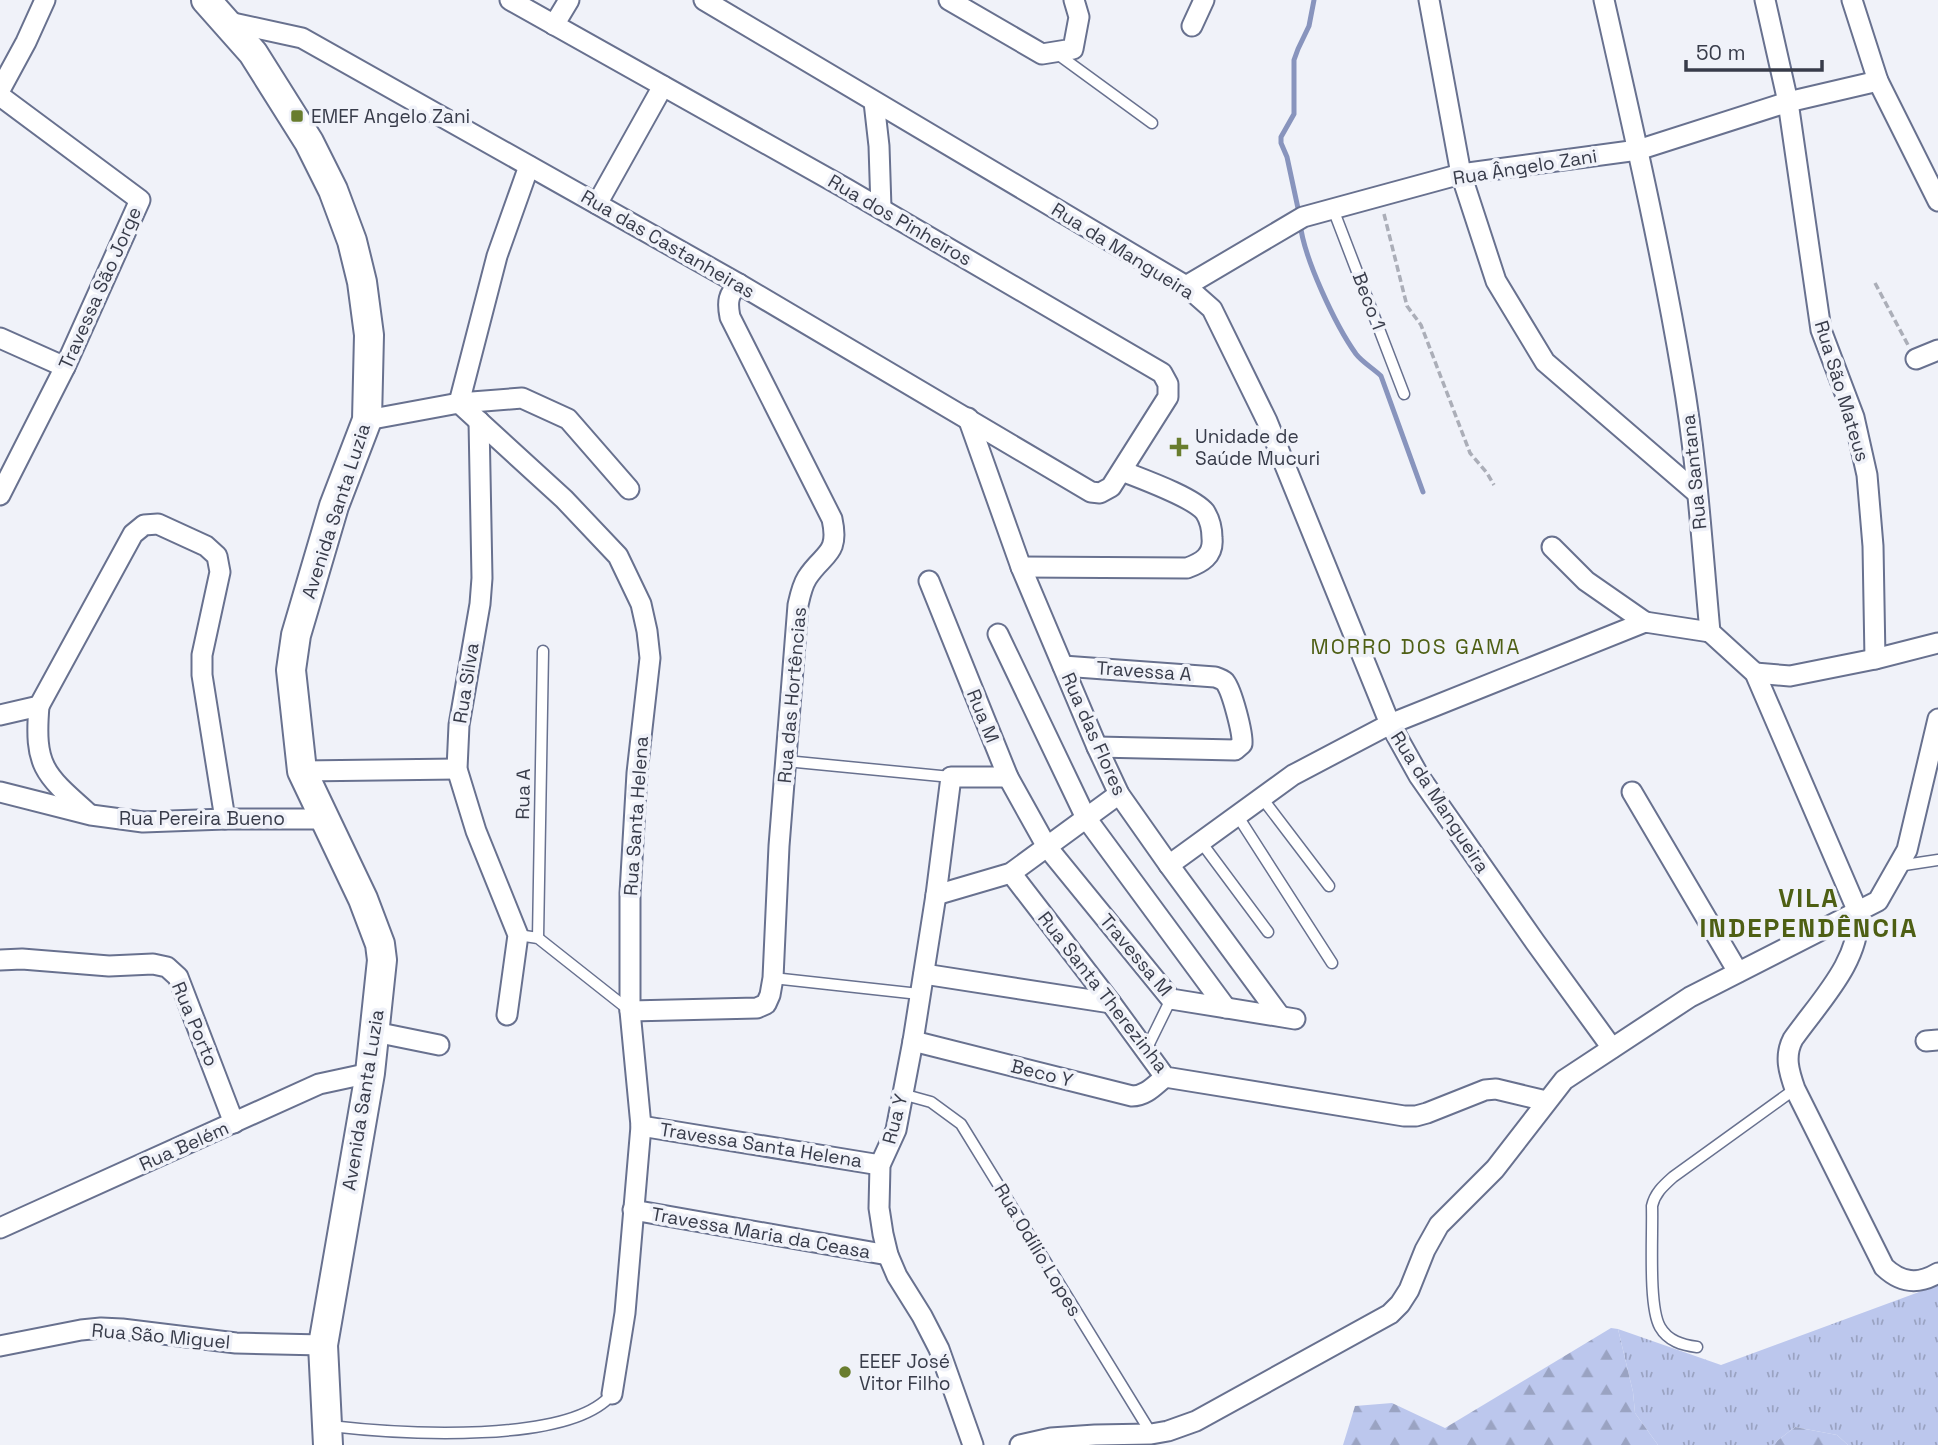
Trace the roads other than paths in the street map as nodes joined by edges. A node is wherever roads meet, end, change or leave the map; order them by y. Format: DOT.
graph roads {
  1 [pos="45,0"];
  2 [pos="206,0"];
  3 [pos="510,0"];
  4 [pos="569,0"];
  5 [pos="704,0"];
  6 [pos="949,0"];
  7 [pos="1074,0"];
  8 [pos="1204,0"];
  9 [pos="1429,0"];
  10 [pos="1604,0"];
  11 [pos="1765,0"];
  12 [pos="1852,0"];
  13 [pos="224,21"];
  14 [pos="554,25"];
  15 [pos="1192,26"];
  16 [pos="1064,50"];
  17 [pos="1878,81"];
  18 [pos="663,86"];
  19 [pos="0,93"];
  20 [pos="874,102"];
  21 [pos="1788,103"];
  22 [pos="1152,122"];
  23 [pos="1638,150"];
  24 [pos="529,166"];
  25 [pos="1461,174"];
  26 [pos="1938,201"];
  27 [pos="597,204"];
  28 [pos="881,208"];
  29 [pos="1333,209"];
  30 [pos="739,284"];
  31 [pos="1186,286"];
  32 [pos="0,338"];
  33 [pos="1938,350"];
  34 [pos="1916,359"];
  35 [pos="65,367"];
  36 [pos="1404,394"];
  37 [pos="460,403"];
  38 [pos="968,418"];
  39 [pos="367,419"];
  40 [pos="479,421"];
  41 [pos="1122,471"];
  42 [pos="629,489"];
  43 [pos="1100,493"];
  44 [pos="1697,493"];
  45 [pos="0,495"];
  46 [pos="1552,547"];
  47 [pos="1021,567"];
  48 [pos="929,581"];
  49 [pos="1645,622"];
  50 [pos="1710,632"];
  51 [pos="998,634"];
  52 [pos="1938,643"];
  53 [pos="543,651"];
  54 [pos="1875,659"];
  55 [pos="1063,666"];
  56 [pos="1755,673"];
  57 [pos="39,706"];
  58 [pos="0,715"];
  59 [pos="1938,719"];
  60 [pos="1390,724"];
  61 [pos="1097,747"];
  62 [pos="1934,757"];
  63 [pos="786,761"];
  64 [pos="457,769"];
  65 [pos="302,771"];
  66 [pos="951,777"];
  67 [pos="1008,777"];
  68 [pos="0,792"];
  69 [pos="1632,792"];
  70 [pos="1119,794"];
  71 [pos="1262,798"];
  72 [pos="1237,815"];
  73 [pos="91,816"];
  74 [pos="1086,818"];
  75 [pos="225,819"];
  76 [pos="324,819"];
  77 [pos="1201,842"];
  78 [pos="1047,847"];
  79 [pos="1938,860"];
  80 [pos="1169,865"];
  81 [pos="1898,866"];
  82 [pos="1011,873"];
  83 [pos="1329,886"];
  84 [pos="936,895"];
  85 [pos="1858,912"];
  86 [pos="1268,932"];
  87 [pos="518,935"];
  88 [pos="538,938"];
  89 [pos="0,960"];
  90 [pos="1332,963"];
  91 [pos="1738,972"];
  92 [pos="924,974"];
  93 [pos="773,978"];
  94 [pos="919,994"];
  95 [pos="1171,999"];
  96 [pos="1111,1003"];
  97 [pos="1226,1008"];
  98 [pos="630,1011"];
  99 [pos="507,1015"];
  100 [pos="1287,1018"];
  101 [pos="375,1032"];
  102 [pos="913,1041"];
  103 [pos="439,1045"];
  104 [pos="1612,1048"];
  105 [pos="1146,1050"];
  106 [pos="370,1073"];
  107 [pos="1165,1077"];
  108 [pos="1795,1089"];
  109 [pos="902,1094"];
  110 [pos="1546,1101"];
  111 [pos="234,1123"];
  112 [pos="641,1126"];
  113 [pos="880,1166"];
  114 [pos="634,1210"];
  115 [pos="0,1228"];
  116 [pos="888,1255"];
  117 [pos="1938,1273"];
  118 [pos="323,1345"];
  119 [pos="0,1346"];
  120 [pos="1697,1347"];
  121 [pos="612,1394"];
  122 [pos="548,1434"];
  123 [pos="327,1435"];
  124 [pos="1165,1436"];
  125 [pos="527,1439"];
  126 [pos="515,1440"];
  127 [pos="503,1442"];
  128 [pos="974,1445"];
  129 [pos="1020,1445"];
  1 -- 19 [label="street"];
  2 -- 13 [label="street, Avenida Santa Luzia"];
  3 -- 14 [label="street, Rua dos Pinheiros"];
  4 -- 14 [label="street"];
  5 -- 20 [label="street, Rua da Mangueira"];
  6 -- 16 [label="street"];
  7 -- 16 [label="street"];
  8 -- 15 [label="street"];
  9 -- 25 [label="street"];
  10 -- 23 [label="street, Rua Santana"];
  11 -- 21 [label="street, Rua São Mateus"];
  12 -- 17 [label="street"];
  13 -- 24 [label="street, Rua das Castanheiras"];
  13 -- 39 [label="street, Avenida Santa Luzia"];
  14 -- 18 [label="street, Rua dos Pinheiros"];
  16 -- 22 [label="lane"];
  17 -- 21 [label="street, Rua Ângelo Zani"];
  17 -- 26 [label="street"];
  18 -- 27 [label="street"];
  18 -- 28 [label="street, Rua dos Pinheiros"];
  19 -- 35 [label="street, Travessa São Jorge"];
  20 -- 28 [label="street"];
  20 -- 31 [label="street, Rua da Mangueira"];
  21 -- 23 [label="street, Rua Ângelo Zani"];
  21 -- 54 [label="street, Rua São Mateus"];
  23 -- 25 [label="street, Rua Ângelo Zani"];
  23 -- 44 [label="street, Rua Santana"];
  24 -- 27 [label="street, Rua das Castanheiras"];
  24 -- 37 [label="street"];
  25 -- 29 [label="street, Rua Ângelo Zani"];
  25 -- 44 [label="street"];
  27 -- 30 [label="street, Rua das Castanheiras"];
  28 -- 41 [label="street, Rua dos Pinheiros"];
  29 -- 31 [label="street, Rua Ângelo Zani"];
  29 -- 36 [label="lane, Beco 1"];
  30 -- 38 [label="street, Rua das Castanheiras"];
  30 -- 63 [label="street, Rua das Hortências"];
  31 -- 60 [label="street, Rua da Mangueira"];
  32 -- 35 [label="street"];
  33 -- 34 [label="street"];
  35 -- 45 [label="street, Travessa São Jorge"];
  37 -- 39 [label="street"];
  37 -- 40 [label="street, Rua Santa Helena"];
  37 -- 42 [label="street"];
  38 -- 43 [label="street, Rua das Castanheiras"];
  38 -- 47 [label="street, Rua das Flores"];
  39 -- 65 [label="street, Avenida Santa Luzia"];
  40 -- 64 [label="street, Rua Silva"];
  40 -- 98 [label="street, Rua Santa Helena"];
  41 -- 43 [label="street, Rua dos Pinheiros"];
  41 -- 47 [label="street"];
  44 -- 50 [label="street, Rua Santana"];
  46 -- 49 [label="street"];
  47 -- 55 [label="street, Rua das Flores"];
  48 -- 67 [label="street, Rua M"];
  49 -- 50 [label="street"];
  49 -- 60 [label="street"];
  50 -- 56 [label="street"];
  51 -- 74 [label="street"];
  52 -- 54 [label="street"];
  53 -- 88 [label="lane, Rua A"];
  54 -- 56 [label="street"];
  55 -- 61 [label="street, Rua das Flores"];
  55 -- 61 [label="street, Travessa A"];
  56 -- 85 [label="street"];
  57 -- 58 [label="street"];
  57 -- 73 [label="street"];
  57 -- 75 [label="street"];
  59 -- 62 [label="street"];
  60 -- 71 [label="street"];
  60 -- 104 [label="street, Rua da Mangueira"];
  61 -- 70 [label="street, Rua das Flores"];
  62 -- 81 [label="street"];
  63 -- 66 [label="lane"];
  63 -- 93 [label="street, Rua das Hortências"];
  64 -- 65 [label="street"];
  64 -- 87 [label="street, Rua Silva"];
  65 -- 76 [label="street, Avenida Santa Luzia"];
  66 -- 67 [label="street"];
  66 -- 84 [label="street, Rua Y"];
  67 -- 78 [label="street, Rua M"];
  68 -- 73 [label="street, Rua Pereira Bueno"];
  69 -- 91 [label="street"];
  70 -- 74 [label="street"];
  70 -- 80 [label="street, Rua das Flores"];
  71 -- 72 [label="street"];
  71 -- 83 [label="lane"];
  72 -- 77 [label="street"];
  72 -- 90 [label="lane"];
  73 -- 75 [label="street, Rua Pereira Bueno"];
  74 -- 78 [label="street"];
  74 -- 97 [label="street"];
  75 -- 76 [label="street, Rua Pereira Bueno"];
  76 -- 101 [label="street, Avenida Santa Luzia"];
  77 -- 80 [label="street"];
  77 -- 86 [label="lane"];
  78 -- 82 [label="street"];
  78 -- 95 [label="street, Travessa M"];
  79 -- 81 [label="lane"];
  80 -- 100 [label="street, Rua das Flores"];
  81 -- 85 [label="street"];
  82 -- 84 [label="street"];
  82 -- 96 [label="street, Rua Santa Therezinha"];
  84 -- 92 [label="street, Rua Y"];
  85 -- 91 [label="street"];
  85 -- 108 [label="street"];
  87 -- 88 [label="lane"];
  87 -- 99 [label="street, Rua Silva"];
  88 -- 98 [label="lane"];
  89 -- 111 [label="street, Rua Porto"];
  91 -- 104 [label="street"];
  92 -- 94 [label="street, Rua Y"];
  92 -- 96 [label="street"];
  93 -- 94 [label="lane"];
  93 -- 98 [label="street"];
  94 -- 102 [label="street, Rua Y"];
  95 -- 97 [label="street, Travessa M"];
  95 -- 105 [label="lane"];
  96 -- 105 [label="street, Rua Santa Therezinha"];
  97 -- 100 [label="street, Travessa M"];
  98 -- 112 [label="street, Rua Santa Helena"];
  101 -- 103 [label="street"];
  101 -- 106 [label="street, Avenida Santa Luzia"];
  102 -- 107 [label="street, Beco Y"];
  102 -- 109 [label="street, Rua Y"];
  104 -- 110 [label="street"];
  105 -- 107 [label="street, Rua Santa Therezinha"];
  106 -- 111 [label="street, Rua Belém"];
  106 -- 118 [label="street, Avenida Santa Luzia"];
  107 -- 110 [label="street, Rua Santa Therezinha"];
  108 -- 117 [label="street"];
  108 -- 120 [label="lane"];
  109 -- 113 [label="street, Rua Y"];
  109 -- 124 [label="lane, Rua Odílio Lopes"];
  110 -- 124 [label="street"];
  111 -- 115 [label="street, Rua Belém"];
  112 -- 113 [label="street, Travessa Santa Helena"];
  112 -- 114 [label="street, Rua Santa Helena"];
  113 -- 116 [label="street, Rua Y"];
  114 -- 116 [label="street, Travessa Maria da Ceasa"];
  114 -- 121 [label="street, Rua Santa Helena"];
  116 -- 128 [label="street, Rua Y"];
  118 -- 119 [label="street, Rua São Miguel"];
  118 -- 123 [label="street, Avenida Santa Luzia"];
  121 -- 122 [label="lane"];
  123 -- 127 [label="lane"];
  124 -- 129 [label="street"];
  125 -- 126 [label="lane"];
}
